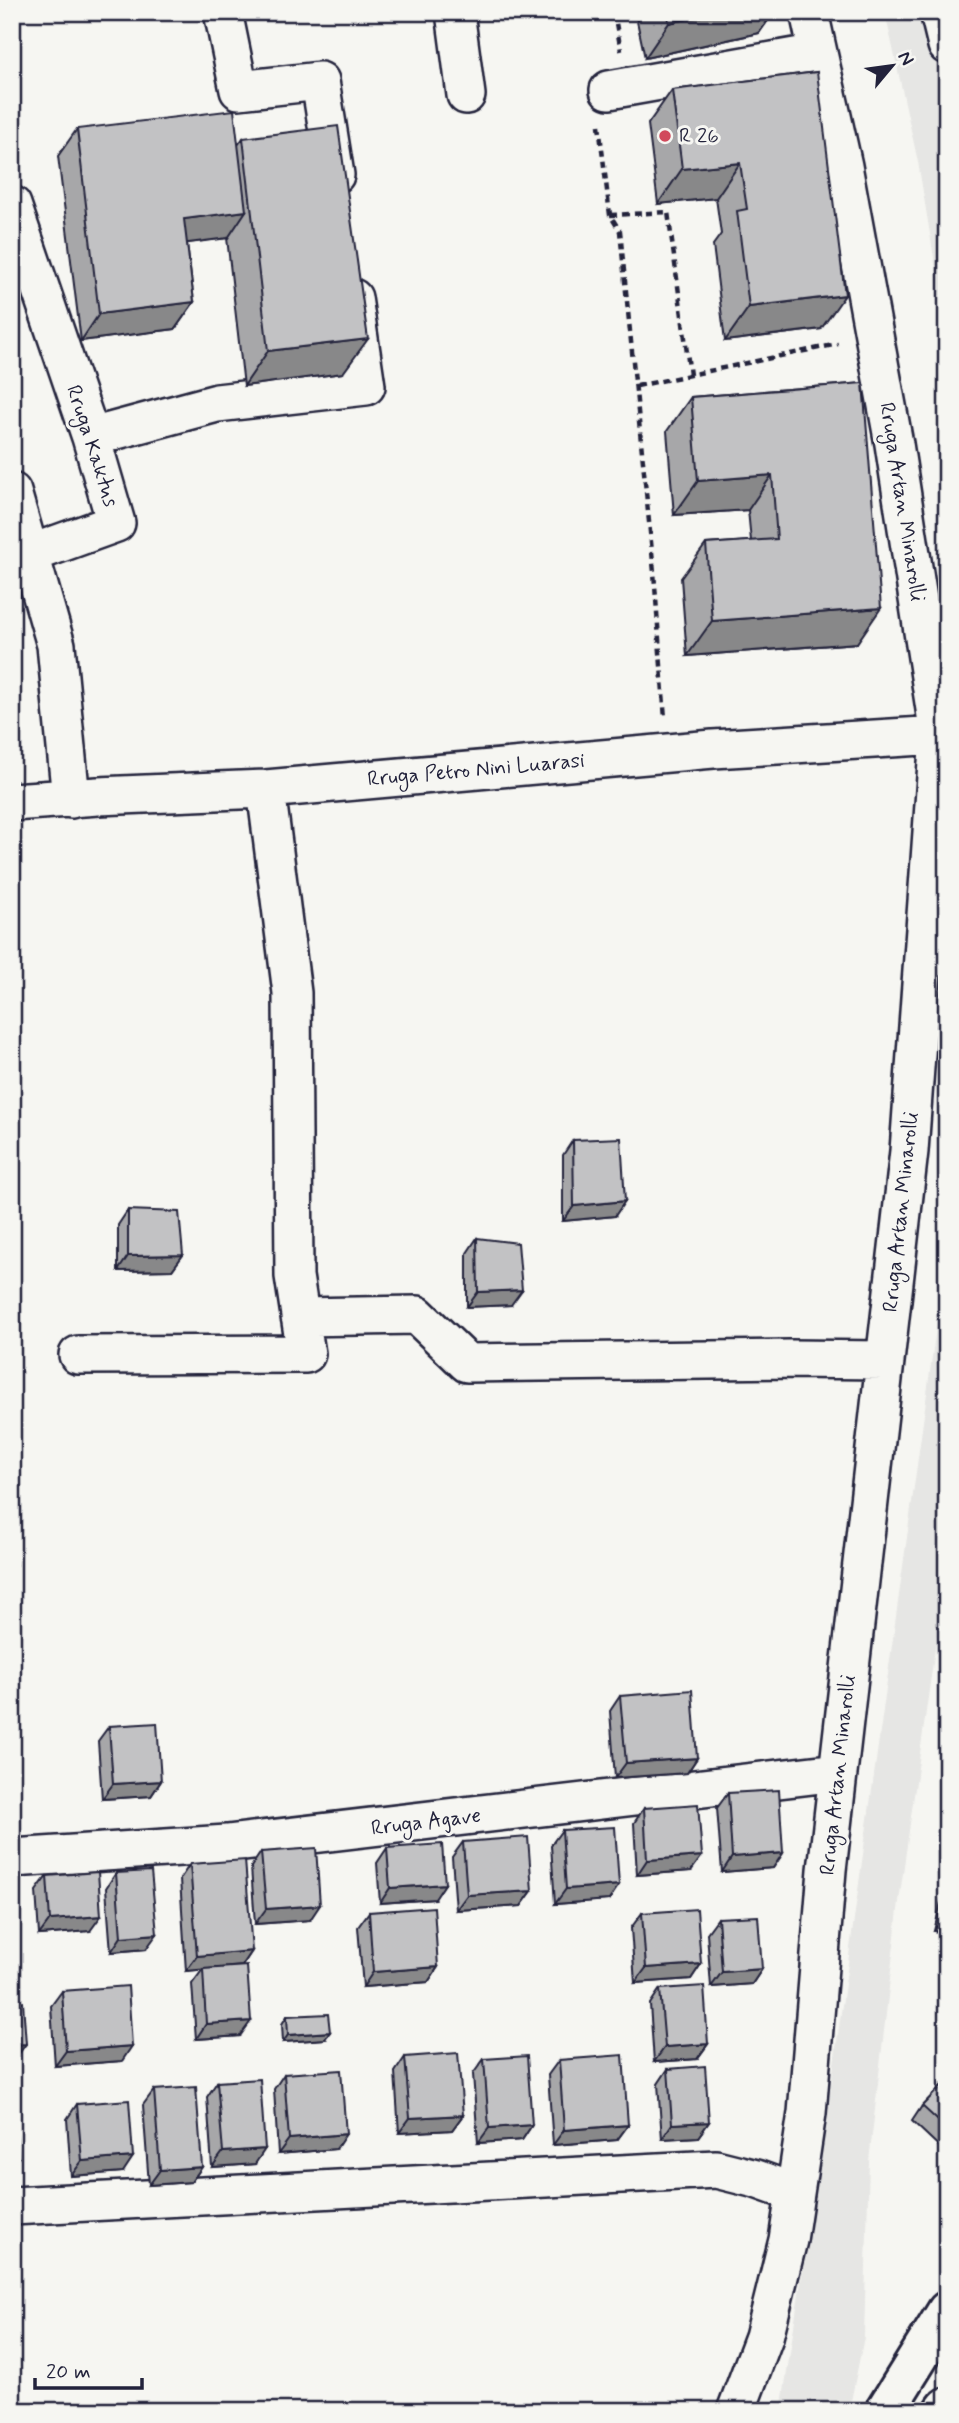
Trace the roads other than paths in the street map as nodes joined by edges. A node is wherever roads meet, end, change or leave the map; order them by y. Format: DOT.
graph roads {
  1 [pos="223,12"];
  2 [pos="455,12"];
  3 [pos="809,12"];
  4 [pos="939,12"];
  5 [pos="947,45"];
  6 [pos="818,53"];
  7 [pos="609,90"];
  8 [pos="466,95"];
  9 [pos="12,205"];
  10 [pos="340,208"];
  11 [pos="348,263"];
  12 [pos="91,437"];
  13 [pos="12,492"];
  14 [pos="30,554"];
  15 [pos="939,734"];
  16 [pos="266,789"];
  17 [pos="71,799"];
  18 [pos="12,803"];
  19 [pos="300,1317"];
  20 [pos="78,1354"];
  21 [pos="884,1360"];
  22 [pos="838,1772"];
  23 [pos="12,1858"];
  24 [pos="795,2193"];
  25 [pos="12,2206"];
  26 [pos="947,2311"];
  27 [pos="736,2411"];
  28 [pos="885,2411"];
  1 -- 10 [label="street"];
  2 -- 8 [label="street"];
  3 -- 6 [label="street, Rruga Artan Minarolli"];
  4 -- 5 [label="street"];
  6 -- 7 [label="street"];
  6 -- 15 [label="street, Rruga Artan Minarolli"];
  9 -- 12 [label="street, Rruga Kaktus"];
  11 -- 12 [label="street"];
  12 -- 14 [label="street, Rruga Kaktus"];
  13 -- 14 [label="street"];
  14 -- 17 [label="street"];
  15 -- 16 [label="street, Rruga Petro Nini Luarasi"];
  15 -- 21 [label="street, Rruga Artan Minarolli"];
  16 -- 17 [label="street, Rruga Petro Nini Luarasi"];
  16 -- 19 [label="street"];
  17 -- 18 [label="street, Rruga Petro Nini Luarasi"];
  19 -- 20 [label="street"];
  19 -- 21 [label="street"];
  21 -- 22 [label="street, Rruga Artan Minarolli"];
  22 -- 23 [label="street, Rruga Agave"];
  22 -- 24 [label="street, Rruga Artan Minarolli"];
  24 -- 25 [label="street"];
  24 -- 27 [label="street, Rruga Artan Minarolli"];
  26 -- 28 [label="main road"];
}
